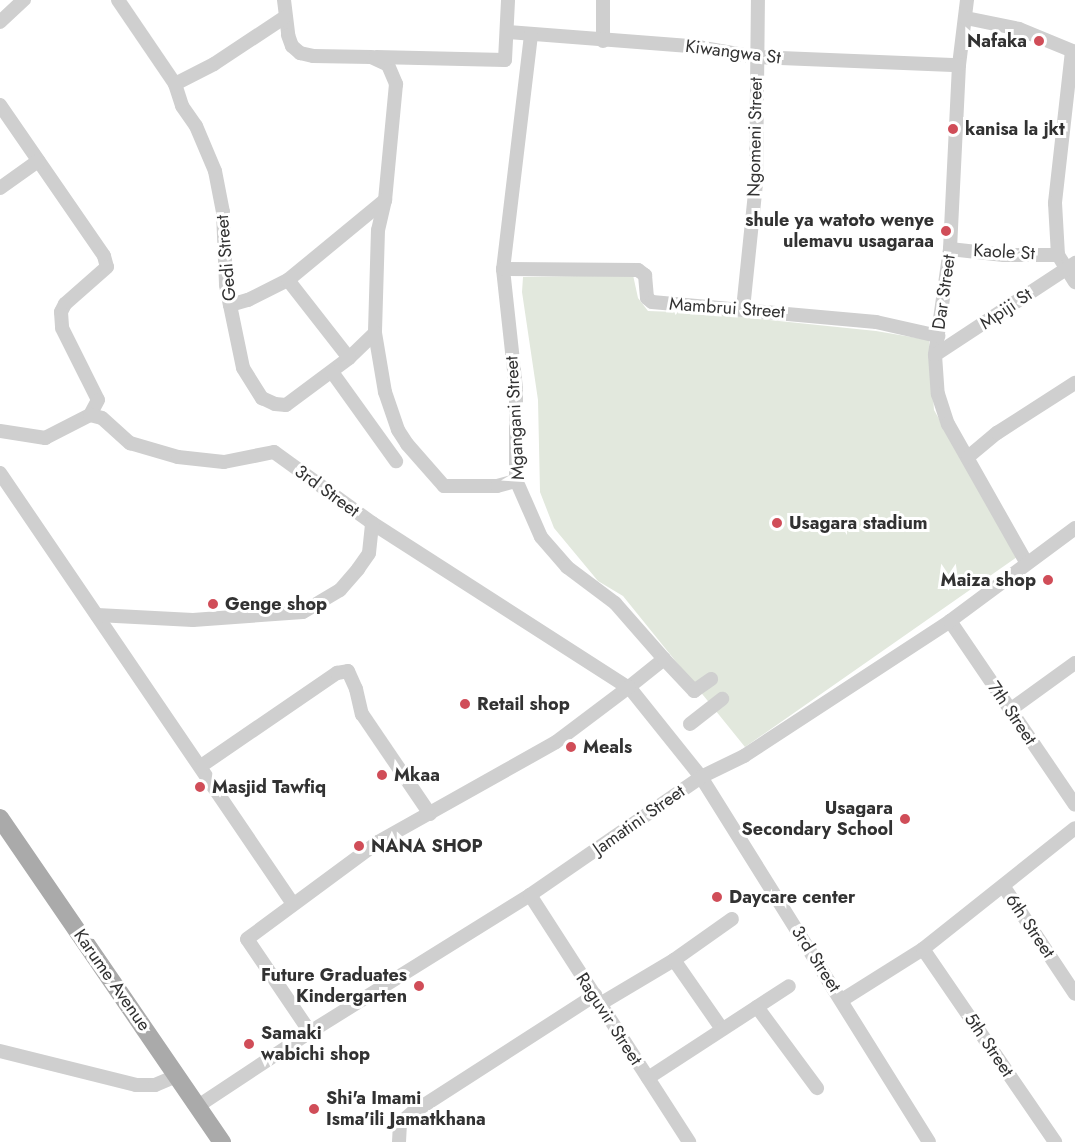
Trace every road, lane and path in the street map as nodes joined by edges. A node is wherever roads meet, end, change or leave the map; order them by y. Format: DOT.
graph roads {
  1 [pos="24,0"];
  2 [pos="118,0"];
  3 [pos="284,0"];
  4 [pos="508,0"];
  5 [pos="758,0"];
  6 [pos="967,0"];
  7 [pos="603,1"];
  8 [pos="285,17"];
  9 [pos="966,18"];
  10 [pos="0,22"];
  11 [pos="508,32"];
  12 [pos="531,35"];
  13 [pos="603,41"];
  14 [pos="1073,51"];
  15 [pos="370,57"];
  16 [pos="756,57"];
  17 [pos="959,65"];
  18 [pos="176,84"];
  19 [pos="0,105"];
  20 [pos="38,161"];
  21 [pos="0,188"];
  22 [pos="385,200"];
  23 [pos="950,249"];
  24 [pos="1058,255"];
  25 [pos="1070,266"];
  26 [pos="503,269"];
  27 [pos="288,280"];
  28 [pos="1075,282"];
  29 [pos="230,305"];
  30 [pos="743,309"];
  31 [pos="375,333"];
  32 [pos="938,336"];
  33 [pos="935,355"];
  34 [pos="349,358"];
  35 [pos="332,372"];
  36 [pos="1075,383"];
  37 [pos="90,415"];
  38 [pos="0,431"];
  39 [pos="968,457"];
  40 [pos="396,461"];
  41 [pos="0,473"];
  42 [pos="516,481"];
  43 [pos="372,523"];
  44 [pos="1075,528"];
  45 [pos="1026,562"];
  46 [pos="98,615"];
  47 [pos="950,621"];
  48 [pos="664,659"];
  49 [pos="1075,663"];
  50 [pos="711,679"];
  51 [pos="629,688"];
  52 [pos="722,699"];
  53 [pos="1010,710"];
  54 [pos="690,724"];
  55 [pos="201,766"];
  56 [pos="700,777"];
  57 [pos="1075,805"];
  58 [pos="430,814"];
  59 [pos="0,818"];
  60 [pos="1075,828"];
  61 [pos="1004,887"];
  62 [pos="530,895"];
  63 [pos="293,904"];
  64 [pos="732,919"];
  65 [pos="923,949"];
  66 [pos="674,960"];
  67 [pos="789,986"];
  68 [pos="1075,994"];
  69 [pos="598,1000"];
  70 [pos="842,1000"];
  71 [pos="757,1007"];
  72 [pos="722,1029"];
  73 [pos="310,1032"];
  74 [pos="0,1051"];
  75 [pos="178,1075"];
  76 [pos="648,1078"];
  77 [pos="817,1088"];
  78 [pos="198,1106"];
  79 [pos="222,1142"];
  80 [pos="399,1142"];
  81 [pos="689,1142"];
  82 [pos="929,1142"];
  83 [pos="1055,1142"];
  1 -- 10 [label="street"];
  2 -- 18 [label="street, Gedi Street"];
  3 -- 8 [label="street"];
  4 -- 11 [label="street"];
  5 -- 16 [label="street, Ngomeni Street"];
  6 -- 9 [label="street, Dar Street"];
  7 -- 13 [label="street"];
  8 -- 15 [label="street"];
  8 -- 18 [label="street"];
  9 -- 14 [label="street"];
  9 -- 17 [label="street, Dar Street"];
  11 -- 12 [label="street, Kiwangwa St"];
  11 -- 15 [label="street"];
  12 -- 13 [label="street, Kiwangwa St"];
  12 -- 26 [label="street, Mgangani Street"];
  13 -- 16 [label="street, Kiwangwa St"];
  14 -- 24 [label="street"];
  15 -- 22 [label="street"];
  16 -- 17 [label="street, Kiwangwa St"];
  16 -- 30 [label="street, Ngomeni Street"];
  17 -- 23 [label="street, Dar Street"];
  18 -- 29 [label="street, Gedi Street"];
  19 -- 20 [label="street"];
  20 -- 21 [label="street"];
  20 -- 37 [label="street"];
  22 -- 27 [label="street"];
  22 -- 31 [label="street"];
  23 -- 24 [label="street, Kaole St"];
  23 -- 32 [label="street, Dar Street"];
  24 -- 25 [label="street"];
  25 -- 28 [label="street"];
  25 -- 33 [label="street, Mpiji St"];
  26 -- 30 [label="street, Mambrui Street"];
  26 -- 42 [label="street, Mgangani Street"];
  27 -- 29 [label="street"];
  27 -- 34 [label="street"];
  29 -- 35 [label="street, Gedi Street"];
  30 -- 32 [label="street, Mambrui Street"];
  31 -- 34 [label="street, Gedi Street"];
  31 -- 42 [label="street"];
  32 -- 33 [label="street, Dar Street"];
  33 -- 39 [label="street, Dar Street"];
  34 -- 35 [label="street, Gedi Street"];
  35 -- 40 [label="street"];
  36 -- 39 [label="street"];
  37 -- 38 [label="street"];
  37 -- 43 [label="street, 3rd Street"];
  39 -- 45 [label="street, Dar Street"];
  41 -- 46 [label="street"];
  42 -- 48 [label="street, Mgangani Street"];
  43 -- 46 [label="street"];
  43 -- 51 [label="street, 3rd Street"];
  44 -- 45 [label="street, Jamatini Street"];
  45 -- 47 [label="street, Jamatini Street"];
  46 -- 55 [label="street"];
  47 -- 53 [label="street, 7th Street"];
  47 -- 56 [label="street, Jamatini Street"];
  48 -- 50 [label="street, Mgangani Street"];
  48 -- 51 [label="street"];
  49 -- 53 [label="street"];
  51 -- 56 [label="street"];
  51 -- 58 [label="street"];
  52 -- 54 [label="street"];
  53 -- 57 [label="street, 7th Street"];
  55 -- 58 [label="street"];
  55 -- 63 [label="street"];
  56 -- 62 [label="street, Jamatini Street"];
  56 -- 70 [label="street, 3rd Street"];
  58 -- 63 [label="street"];
  59 -- 75 [label="main road, Karume Avenue"];
  60 -- 61 [label="street"];
  61 -- 65 [label="street"];
  61 -- 68 [label="street, 6th Street"];
  62 -- 69 [label="street, Raguvir Street"];
  62 -- 73 [label="street, Jamatini Street"];
  63 -- 73 [label="street"];
  64 -- 66 [label="street"];
  65 -- 70 [label="street"];
  65 -- 83 [label="street, 5th Street"];
  66 -- 69 [label="street"];
  66 -- 72 [label="street"];
  67 -- 71 [label="street"];
  69 -- 76 [label="street, Raguvir Street"];
  69 -- 80 [label="street"];
  70 -- 82 [label="street, 3rd Street"];
  71 -- 72 [label="street"];
  71 -- 77 [label="street"];
  72 -- 76 [label="street"];
  73 -- 78 [label="street, Jamatini Street"];
  74 -- 75 [label="street"];
  75 -- 78 [label="main road, Karume Avenue"];
  76 -- 81 [label="street, Raguvir Street"];
  78 -- 79 [label="main road, Karume Avenue"];
}
